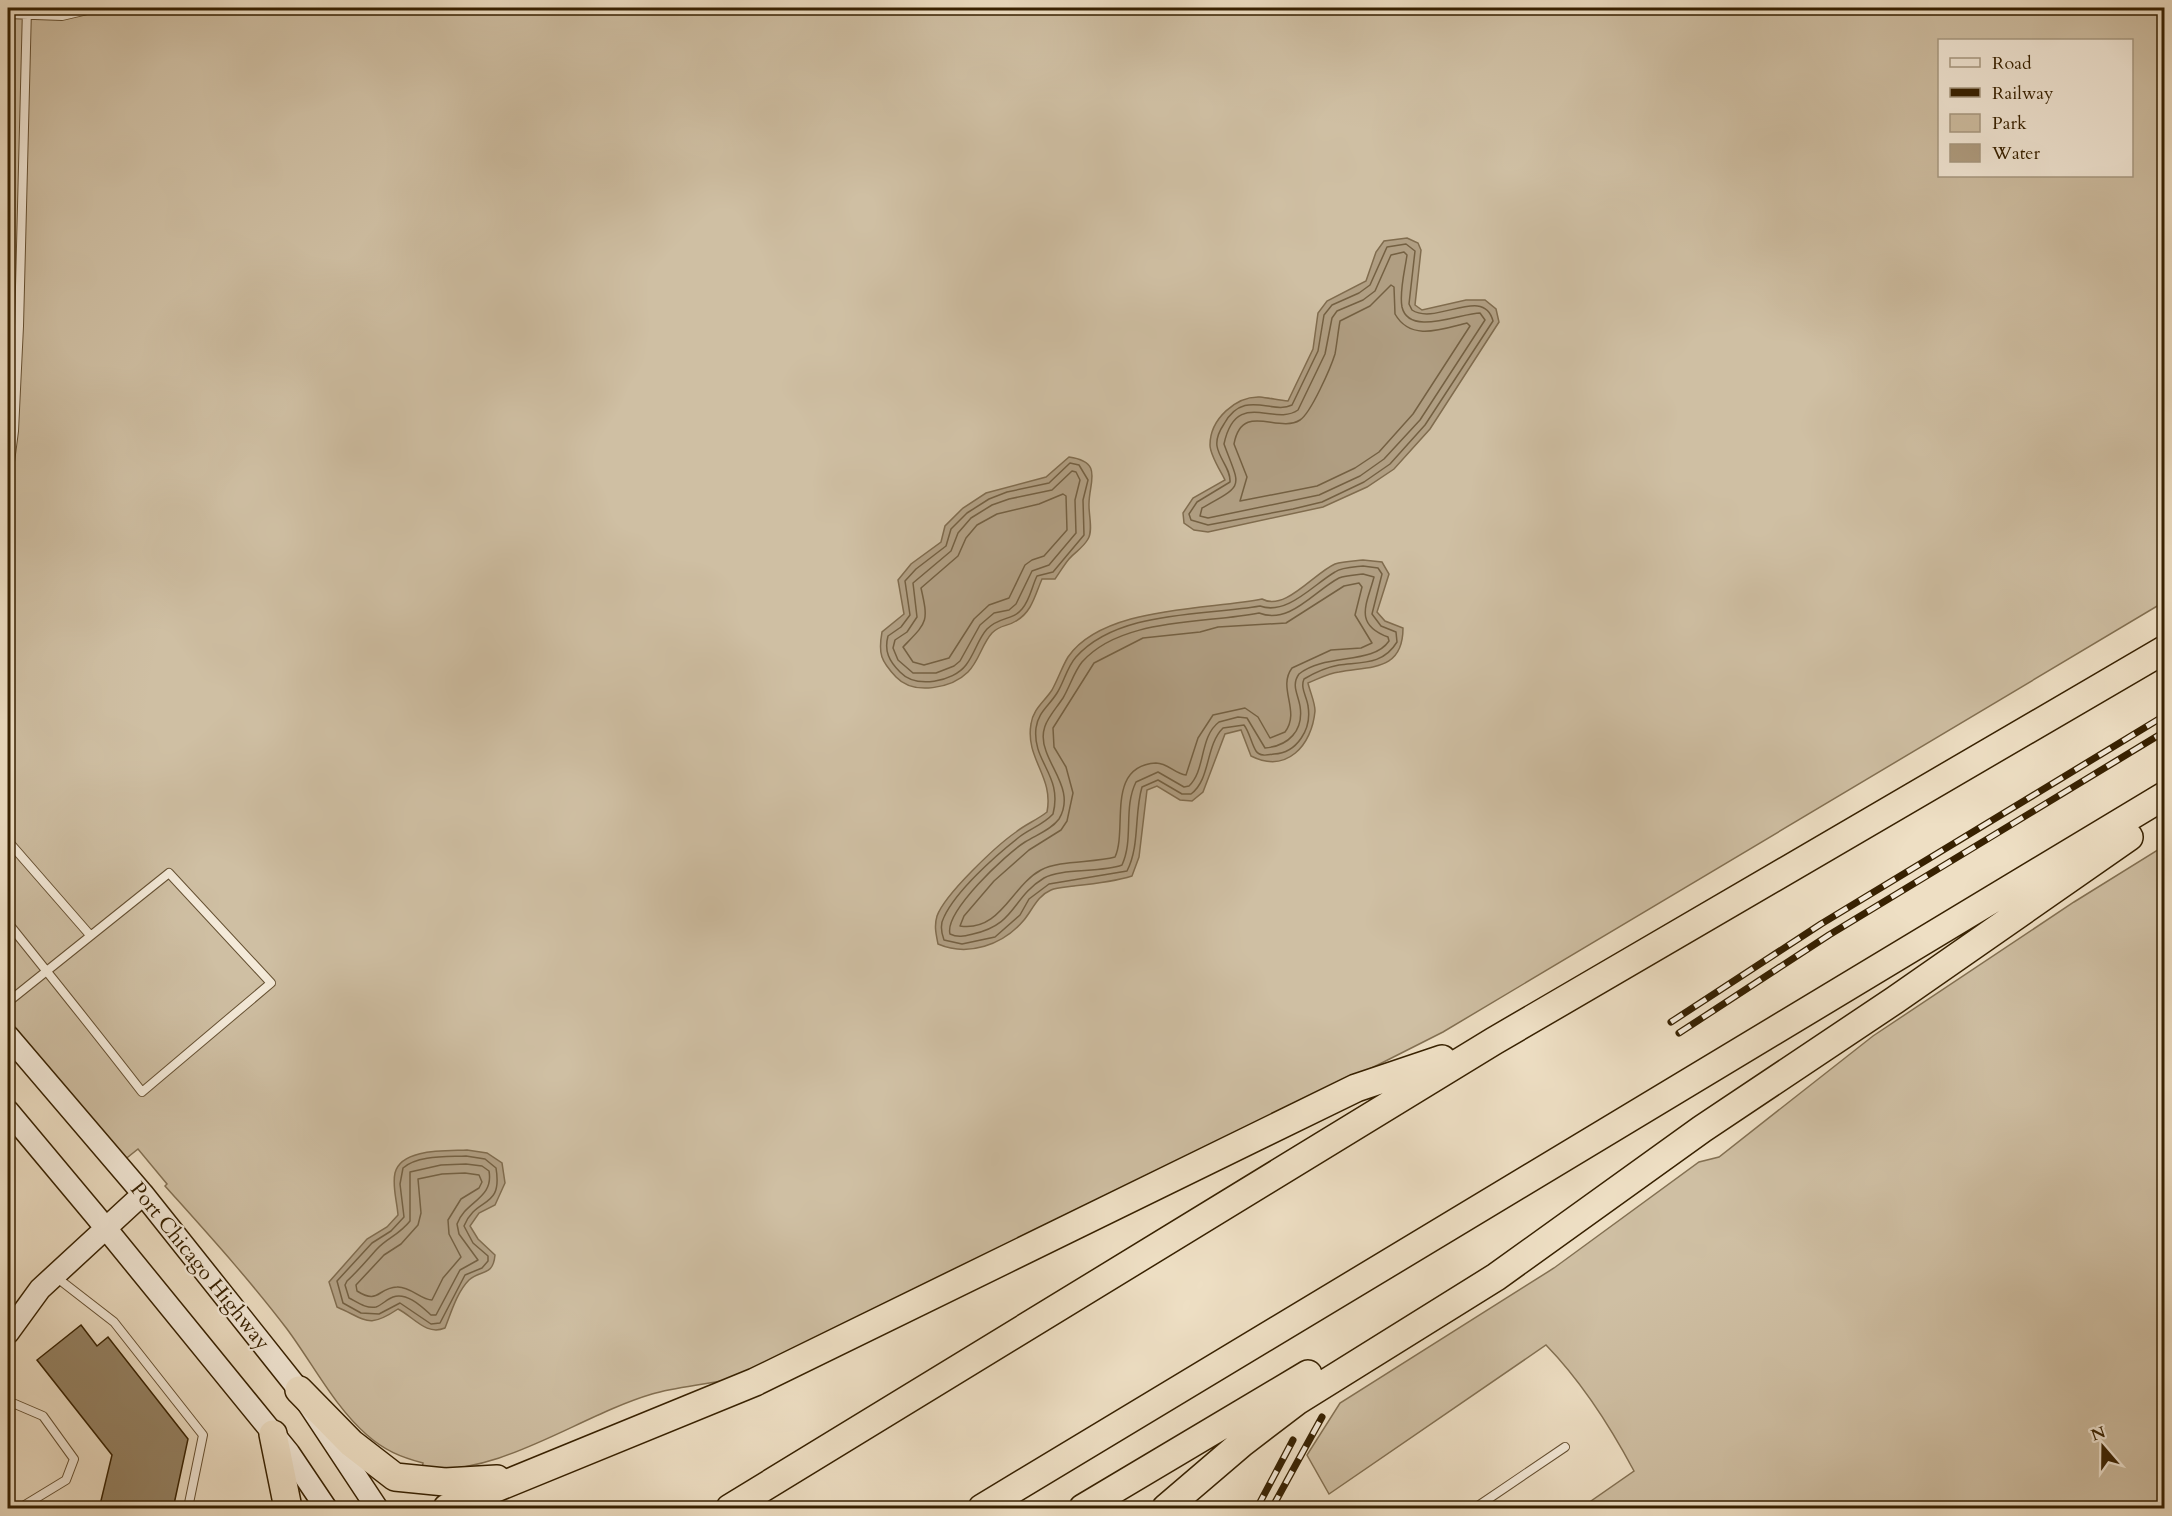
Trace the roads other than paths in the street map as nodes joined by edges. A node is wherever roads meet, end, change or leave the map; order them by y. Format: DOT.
graph roads {
  1 [pos="27,8"];
  2 [pos="96,8"];
  3 [pos="8,15"];
  4 [pos="27,17"];
  5 [pos="8,477"];
  6 [pos="2164,650"];
  7 [pos="2164,796"];
  8 [pos="2164,812"];
  9 [pos="8,841"];
  10 [pos="8,923"];
  11 [pos="90,935"];
  12 [pos="45,970"];
  13 [pos="8,1002"];
  14 [pos="8,1036"];
  15 [pos="1494,1041"];
  16 [pos="8,1111"];
  17 [pos="143,1194"];
  18 [pos="106,1228"];
  19 [pos="1565,1228"];
  20 [pos="54,1275"];
  21 [pos="8,1333"];
  22 [pos="299,1390"];
  23 [pos="8,1401"];
  24 [pos="273,1434"];
  25 [pos="1565,1447"];
  26 [pos="521,1477"];
  27 [pos="731,1507"];
  28 [pos="20,1509"];
  29 [pos="188,1509"];
  30 [pos="288,1509"];
  31 [pos="326,1509"];
  32 [pos="377,1509"];
  33 [pos="447,1509"];
  34 [pos="982,1509"];
  35 [pos="1083,1509"];
  36 [pos="1166,1509"];
  37 [pos="1475,1509"];
  1 -- 4 [label="lane"];
  2 -- 4 [label="lane"];
  3 -- 4 [label="lane"];
  4 -- 5 [label="lane"];
  6 -- 15 [label="highway"];
  7 -- 34 [label="highway"];
  8 -- 19 [label="highway"];
  9 -- 11 [label="lane"];
  10 -- 12 [label="lane"];
  11 -- 12 [label="lane"];
  11 -- 12 [label="lane"];
  12 -- 13 [label="lane"];
  14 -- 17 [label="street, Port Chicago Highway"];
  15 -- 26 [label="highway"];
  15 -- 27 [label="highway"];
  16 -- 18 [label="street"];
  17 -- 18 [label="street"];
  17 -- 22 [label="street, Port Chicago Highway"];
  18 -- 20 [label="street"];
  18 -- 24 [label="street"];
  19 -- 35 [label="highway"];
  19 -- 36 [label="highway"];
  20 -- 21 [label="street"];
  20 -- 29 [label="lane"];
  22 -- 26 [label="highway"];
  22 -- 32 [label="street, Port Chicago Highway"];
  23 -- 28 [label="lane"];
  24 -- 30 [label="highway"];
  24 -- 31 [label="street"];
  25 -- 37 [label="lane"];
  26 -- 33 [label="highway"];
}
